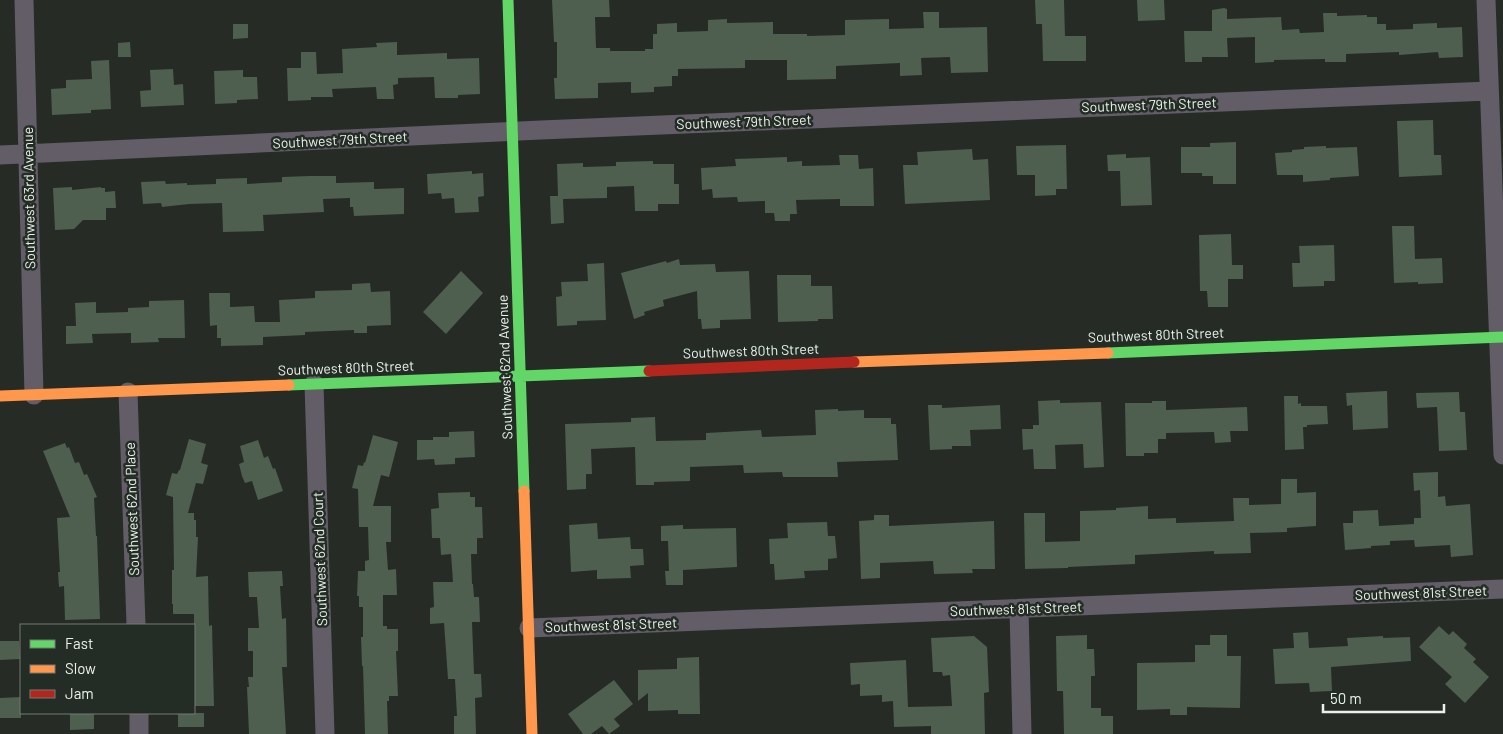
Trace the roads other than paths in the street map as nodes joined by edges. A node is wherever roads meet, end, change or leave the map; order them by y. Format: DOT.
graph roads {
  1 [pos="24,0"];
  2 [pos="508,0"];
  3 [pos="1486,0"];
  4 [pos="1489,91"];
  5 [pos="512,132"];
  6 [pos="28,154"];
  7 [pos="0,155"];
  8 [pos="1501,337"];
  9 [pos="521,376"];
  10 [pos="314,384"];
  11 [pos="128,392"];
  12 [pos="34,395"];
  13 [pos="0,396"];
  14 [pos="1503,455"];
  15 [pos="1503,589"];
  16 [pos="1019,609"];
  17 [pos="136,624"];
  18 [pos="529,628"];
  19 [pos="139,714"];
  20 [pos="140,734"];
  21 [pos="325,734"];
  22 [pos="532,734"];
  23 [pos="1022,734"];
  1 -- 6 [label="street, Southwest 63rd Avenue"];
  2 -- 5 [label="street, Southwest 62nd Avenue"];
  3 -- 4 [label="street"];
  4 -- 5 [label="street, Southwest 79th Street"];
  4 -- 8 [label="street"];
  5 -- 6 [label="street, Southwest 79th Street"];
  5 -- 9 [label="street, Southwest 62nd Avenue"];
  6 -- 7 [label="street, Southwest 79th Street"];
  6 -- 12 [label="street, Southwest 63rd Avenue"];
  8 -- 9 [label="street, Southwest 80th Street"];
  8 -- 14 [label="street"];
  9 -- 10 [label="street, Southwest 80th Street"];
  9 -- 18 [label="street, Southwest 62nd Avenue"];
  10 -- 11 [label="street, Southwest 80th Street"];
  10 -- 21 [label="street, Southwest 62nd Court"];
  11 -- 12 [label="street, Southwest 80th Street"];
  11 -- 17 [label="street, Southwest 62nd Place"];
  12 -- 13 [label="street, Southwest 80th Street"];
  15 -- 16 [label="street, Southwest 81st Street"];
  16 -- 18 [label="street, Southwest 81st Street"];
  16 -- 23 [label="street"];
  18 -- 22 [label="street, Southwest 62nd Avenue"];
  19 -- 20 [label="street"];
}
